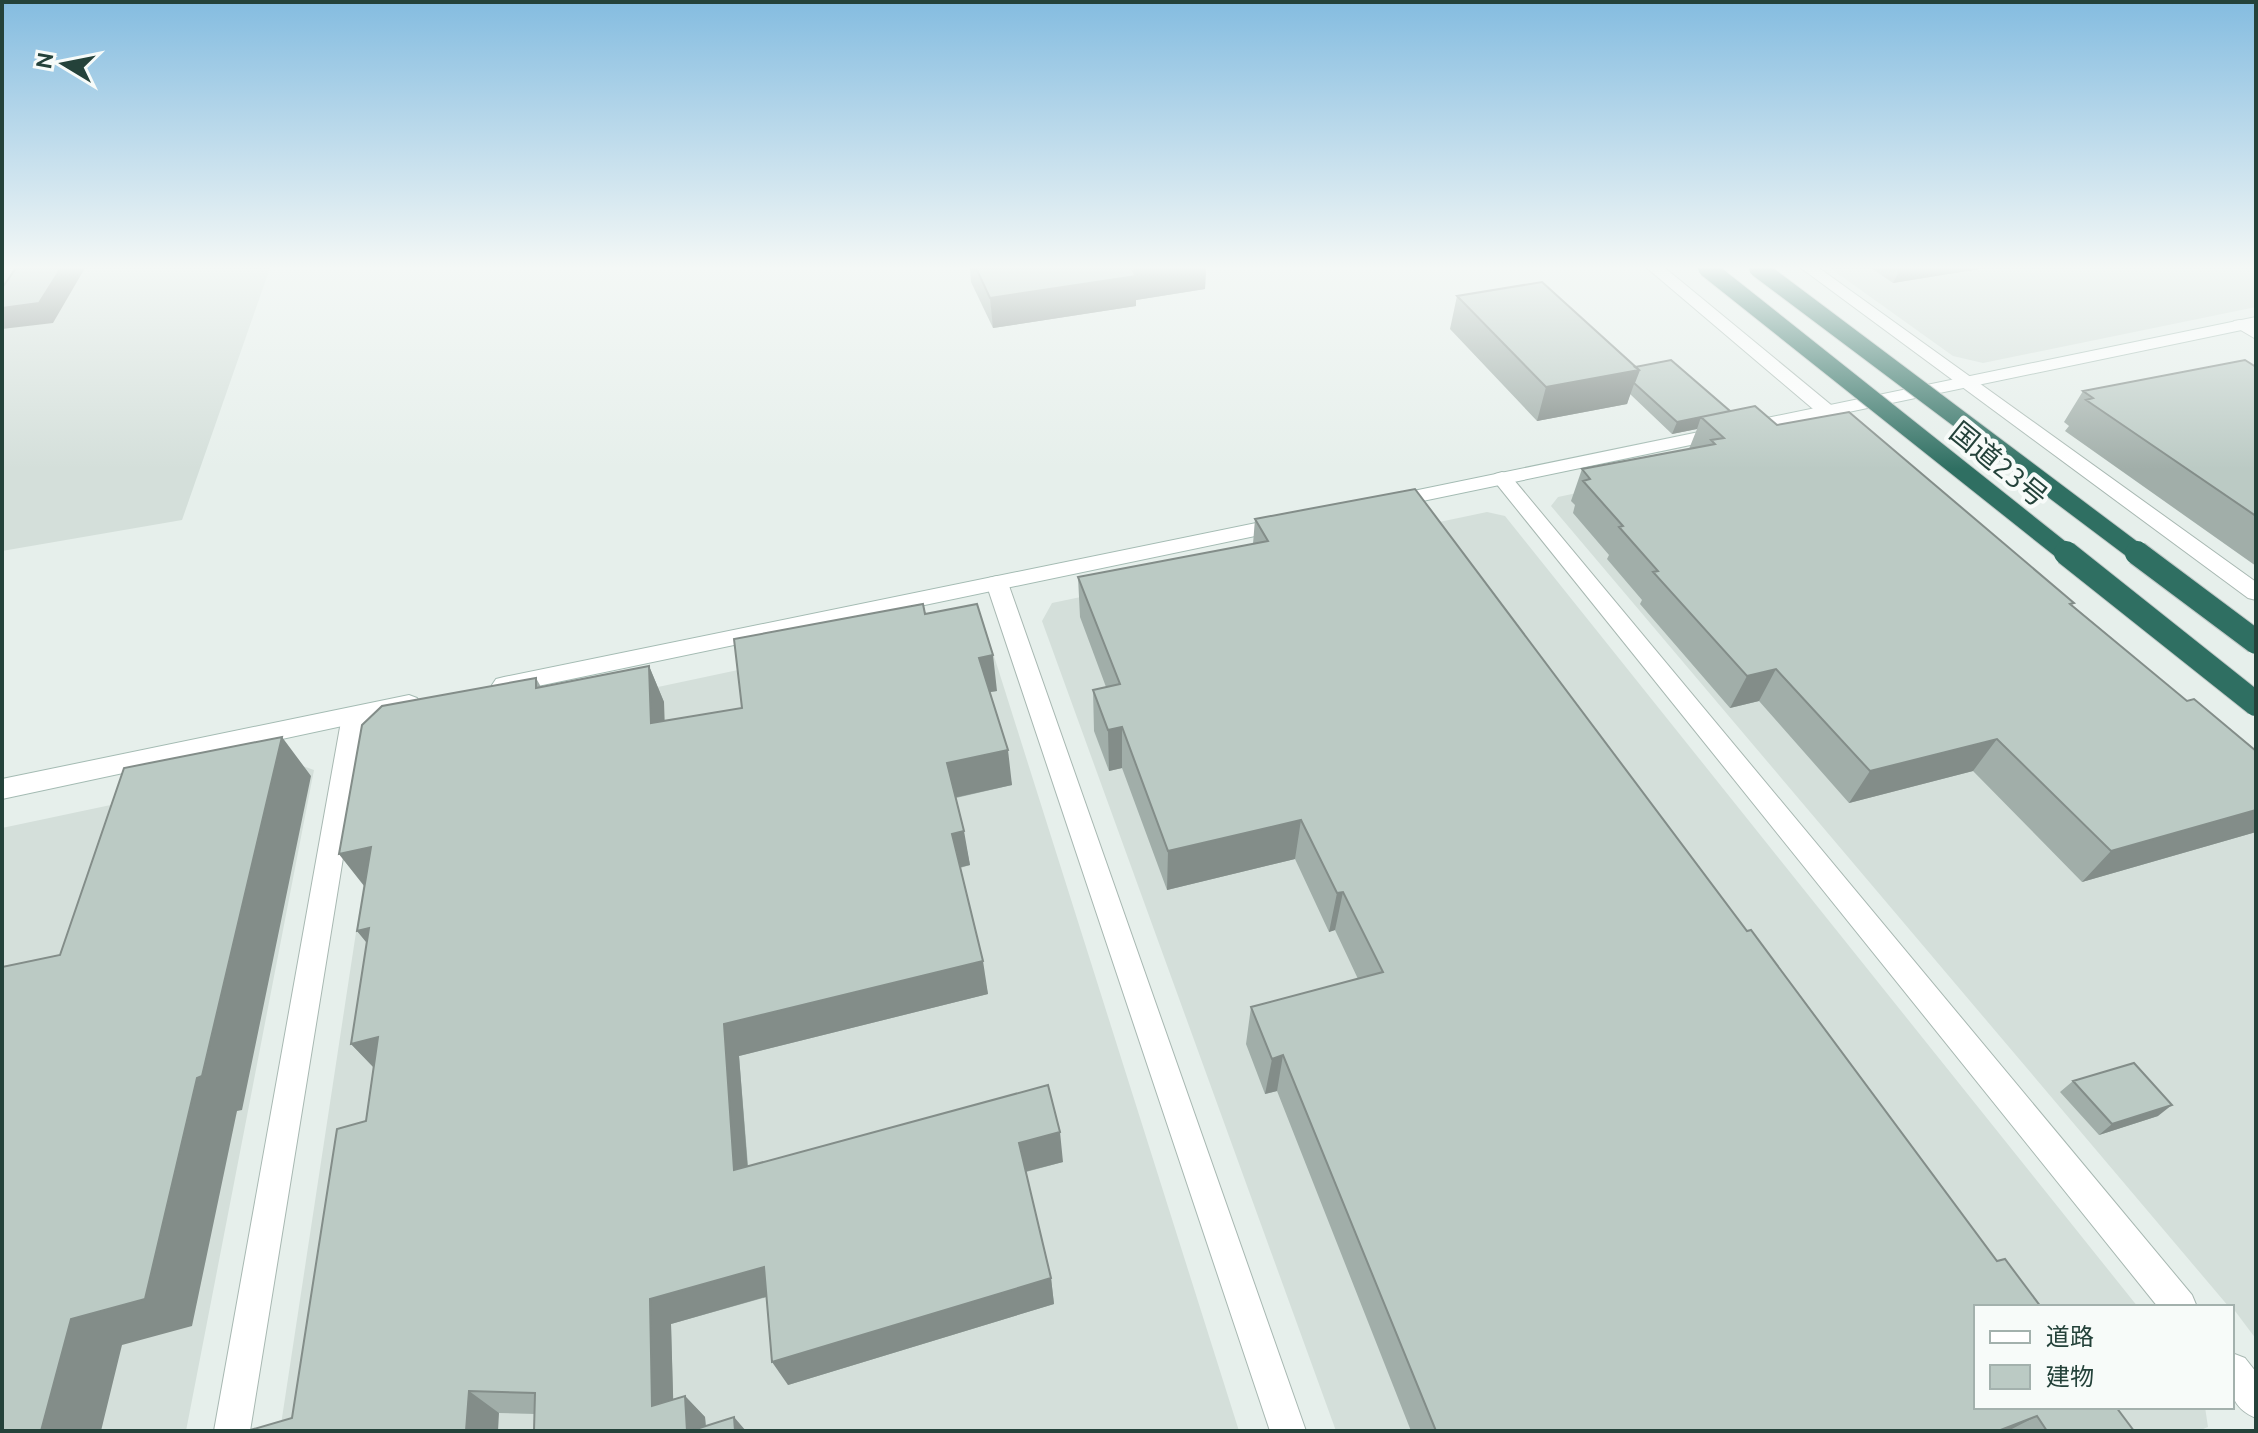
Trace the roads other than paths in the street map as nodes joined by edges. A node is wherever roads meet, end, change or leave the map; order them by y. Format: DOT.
graph roads {
  1 [pos="1735,335"];
  2 [pos="1791,335"];
  3 [pos="1847,335"];
  4 [pos="1900,335"];
  5 [pos="2211,335"];
  6 [pos="1966,383"];
  7 [pos="1827,411"];
  8 [pos="1864,442"];
  9 [pos="1502,478"];
  10 [pos="1364,507"];
  11 [pos="1303,520"];
  12 [pos="997,583"];
  13 [pos="2256,593"];
  14 [pos="2256,642"];
  15 [pos="477,690"];
  16 [pos="431,700"];
  17 [pos="2256,704"];
  18 [pos="354,716"];
  19 [pos="2,789"];
  20 [pos="2178,1305"];
  21 [pos="2234,1373"];
  22 [pos="2256,1400"];
  23 [pos="232,1431"];
  24 [pos="1288,1431"];
  1 -- 7 [label="street"];
  2 -- 17 [label="highway, 国道23号, bridge"];
  3 -- 14 [label="highway, 国道23号, bridge"];
  4 -- 6 [label="street"];
  5 -- 6 [label="street"];
  6 -- 7 [label="street"];
  6 -- 13 [label="street"];
  7 -- 8 [label="street"];
  7 -- 9 [label="street"];
  9 -- 10 [label="street"];
  9 -- 20 [label="street"];
  11 -- 12 [label="street"];
  12 -- 15 [label="street"];
  12 -- 24 [label="street"];
  16 -- 18 [label="street"];
  18 -- 19 [label="street"];
  18 -- 23 [label="street"];
  21 -- 22 [label="street"];
}
